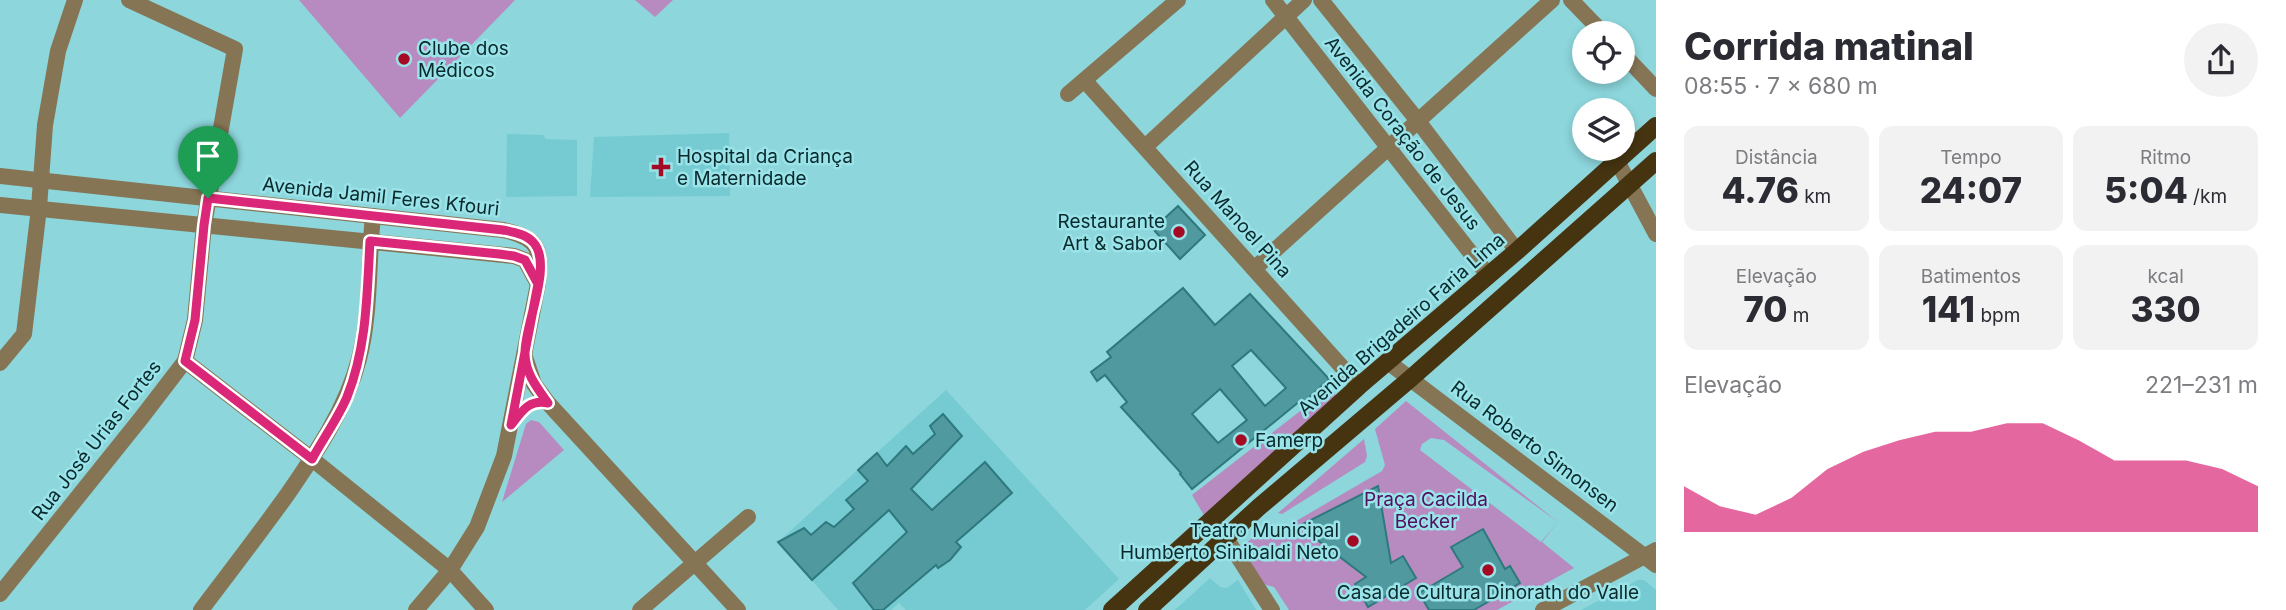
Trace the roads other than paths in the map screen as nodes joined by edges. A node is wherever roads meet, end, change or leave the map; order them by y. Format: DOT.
graph roads {
  1 [pos="75,0"];
  2 [pos="129,0"];
  3 [pos="1178,0"];
  4 [pos="1273,0"];
  5 [pos="1304,0"];
  6 [pos="1321,0"];
  7 [pos="1552,0"];
  8 [pos="1571,0"];
  9 [pos="1158,6"];
  10 [pos="1286,17"];
  11 [pos="1591,21"];
  12 [pos="1635,67"];
  13 [pos="1085,81"];
  14 [pos="1656,89"];
  15 [pos="1068,94"];
  16 [pos="1418,121"];
  17 [pos="1656,127"];
  18 [pos="1635,145"];
  19 [pos="1145,147"];
  20 [pos="1387,149"];
  21 [pos="1617,161"];
  22 [pos="1656,161"];
  23 [pos="0,176"];
  24 [pos="41,180"];
  25 [pos="1630,185"];
  26 [pos="208,198"];
  27 [pos="0,205"];
  28 [pos="39,208"];
  29 [pos="373,216"];
  30 [pos="204,225"];
  31 [pos="1656,234"];
  32 [pos="370,241"];
  33 [pos="1517,251"];
  34 [pos="1254,269"];
  35 [pos="1488,275"];
  36 [pos="538,284"];
  37 [pos="525,355"];
  38 [pos="185,361"];
  39 [pos="1388,362"];
  40 [pos="0,363"];
  41 [pos="1410,379"];
  42 [pos="1359,386"];
  43 [pos="548,403"];
  44 [pos="511,425"];
  45 [pos="312,459"];
  46 [pos="748,517"];
  47 [pos="1212,521"];
  48 [pos="1226,538"];
  49 [pos="1652,557"];
  50 [pos="695,563"];
  51 [pos="450,570"];
  52 [pos="0,594"];
  53 [pos="201,610"];
  54 [pos="416,610"];
  55 [pos="486,610"];
  56 [pos="640,610"];
  57 [pos="738,610"];
  58 [pos="1112,610"];
  59 [pos="1147,610"];
  60 [pos="1272,610"];
  61 [pos="1543,610"];
  1 -- 24 [label="street"];
  2 -- 26 [label="street, Rua José Urias Fortes"];
  3 -- 9 [label="street"];
  4 -- 10 [label="street, Avenida Coração de Jesus"];
  5 -- 10 [label="street"];
  6 -- 16 [label="street, Avenida Coração de Jesus"];
  7 -- 16 [label="street"];
  8 -- 11 [label="street"];
  9 -- 13 [label="street"];
  10 -- 19 [label="street"];
  10 -- 20 [label="street, Avenida Coração de Jesus"];
  12 -- 14 [label="street"];
  13 -- 15 [label="street"];
  13 -- 19 [label="street, Rua Manoel Pina"];
  16 -- 20 [label="street"];
  16 -- 33 [label="street, Avenida Coração de Jesus"];
  17 -- 18 [label="main road, Avenida Brigadeiro Faria Lima"];
  19 -- 34 [label="street, Rua Manoel Pina"];
  20 -- 34 [label="street"];
  20 -- 35 [label="street, Avenida Coração de Jesus"];
  21 -- 25 [label="street"];
  21 -- 33 [label="main road, Avenida Brigadeiro Faria Lima"];
  22 -- 25 [label="main road"];
  23 -- 24 [label="street, Avenida Jamil Feres Kfouri"];
  24 -- 26 [label="street, Avenida Jamil Feres Kfouri"];
  24 -- 28 [label="street"];
  25 -- 31 [label="street"];
  25 -- 41 [label="main road"];
  26 -- 29 [label="street, Avenida Jamil Feres Kfouri"];
  26 -- 30 [label="street, Rua José Urias Fortes"];
  27 -- 28 [label="street"];
  28 -- 30 [label="street"];
  28 -- 40 [label="street"];
  29 -- 32 [label="street"];
  29 -- 36 [label="street, Avenida Jamil Feres Kfouri"];
  30 -- 32 [label="street"];
  30 -- 38 [label="street, Rua José Urias Fortes"];
  32 -- 36 [label="street"];
  32 -- 45 [label="street"];
  33 -- 35 [label="main road, Avenida Brigadeiro Faria Lima"];
  34 -- 42 [label="street, Rua Manoel Pina"];
  35 -- 39 [label="main road, Avenida Brigadeiro Faria Lima"];
  36 -- 37 [label="street, Avenida Jamil Feres Kfouri"];
  37 -- 43 [label="street"];
  37 -- 44 [label="street, Avenida Jamil Feres Kfouri"];
  38 -- 45 [label="street"];
  38 -- 52 [label="street, Rua José Urias Fortes"];
  39 -- 41 [label="street, Rua Roberto Simonsen"];
  39 -- 42 [label="main road, Avenida Brigadeiro Faria Lima"];
  41 -- 48 [label="main road"];
  41 -- 49 [label="street, Rua Roberto Simonsen"];
  42 -- 47 [label="main road, Avenida Brigadeiro Faria Lima"];
  43 -- 44 [label="street"];
  43 -- 50 [label="street"];
  44 -- 51 [label="street, Avenida Jamil Feres Kfouri"];
  45 -- 51 [label="street"];
  45 -- 53 [label="street"];
  46 -- 50 [label="street"];
  47 -- 48 [label="street"];
  47 -- 58 [label="main road, Avenida Brigadeiro Faria Lima"];
  48 -- 59 [label="main road"];
  48 -- 60 [label="street"];
  49 -- 61 [label="street"];
  50 -- 56 [label="street"];
  50 -- 57 [label="street"];
  51 -- 54 [label="street, Avenida Jamil Feres Kfouri"];
  51 -- 55 [label="street"];
}
